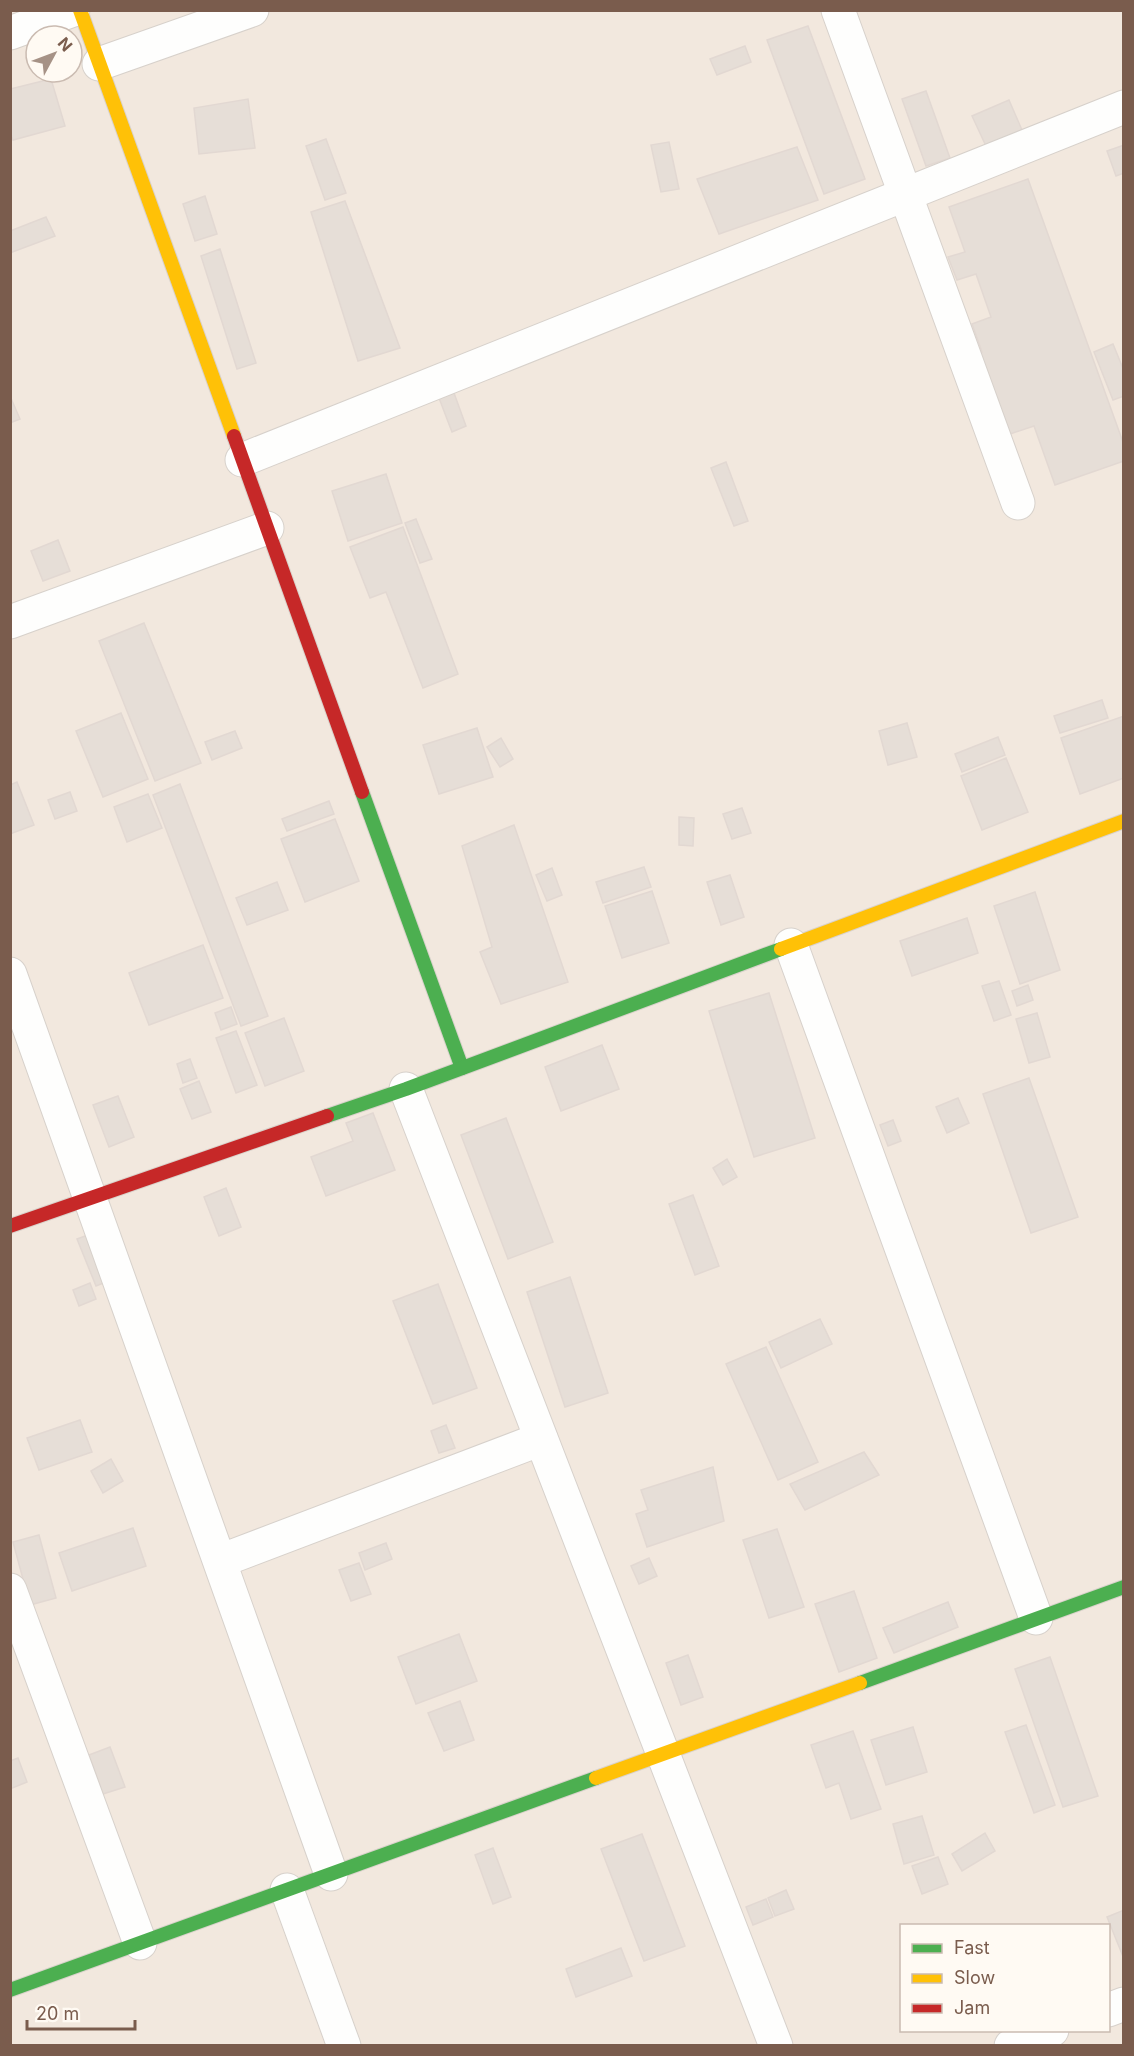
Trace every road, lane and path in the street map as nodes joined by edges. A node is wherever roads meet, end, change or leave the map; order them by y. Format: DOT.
graph roads {
  1 [pos="73,10"];
  2 [pos="80,10"];
  3 [pos="252,10"];
  4 [pos="838,10"];
  5 [pos="10,33"];
  6 [pos="99,64"];
  7 [pos="1124,107"];
  8 [pos="905,194"];
  9 [pos="242,460"];
  10 [pos="1018,503"];
  11 [pos="267,528"];
  12 [pos="10,622"];
  13 [pos="1124,821"];
  14 [pos="791,945"];
  15 [pos="10,974"];
  16 [pos="462,1068"];
  17 [pos="406,1089"];
  18 [pos="90,1198"];
  19 [pos="10,1226"];
  20 [pos="541,1439"];
  21 [pos="220,1561"];
  22 [pos="1124,1587"];
  23 [pos="10,1590"];
  24 [pos="1036,1618"];
  25 [pos="663,1753"];
  26 [pos="331,1874"];
  27 [pos="287,1890"];
  28 [pos="140,1943"];
  29 [pos="10,1990"];
  30 [pos="1049,2032"];
  31 [pos="344,2046"];
  32 [pos="776,2046"];
  33 [pos="1011,2046"];
  1 -- 5 [label="street"];
  2 -- 6 [label="street"];
  3 -- 6 [label="street"];
  4 -- 8 [label="street"];
  6 -- 9 [label="street"];
  7 -- 8 [label="street"];
  8 -- 9 [label="street"];
  8 -- 10 [label="street"];
  9 -- 11 [label="street"];
  11 -- 12 [label="street"];
  11 -- 16 [label="street"];
  13 -- 14 [label="street"];
  14 -- 16 [label="street"];
  14 -- 24 [label="street"];
  15 -- 18 [label="street"];
  16 -- 17 [label="street"];
  17 -- 18 [label="street"];
  17 -- 20 [label="street"];
  18 -- 19 [label="street"];
  18 -- 21 [label="street"];
  20 -- 21 [label="street"];
  20 -- 25 [label="street"];
  21 -- 26 [label="street"];
  22 -- 24 [label="street"];
  23 -- 28 [label="street"];
  24 -- 25 [label="street"];
  25 -- 26 [label="street"];
  25 -- 32 [label="street"];
  26 -- 27 [label="street"];
  27 -- 28 [label="street"];
  27 -- 31 [label="street"];
  28 -- 29 [label="street"];
  30 -- 33 [label="street"];
}
